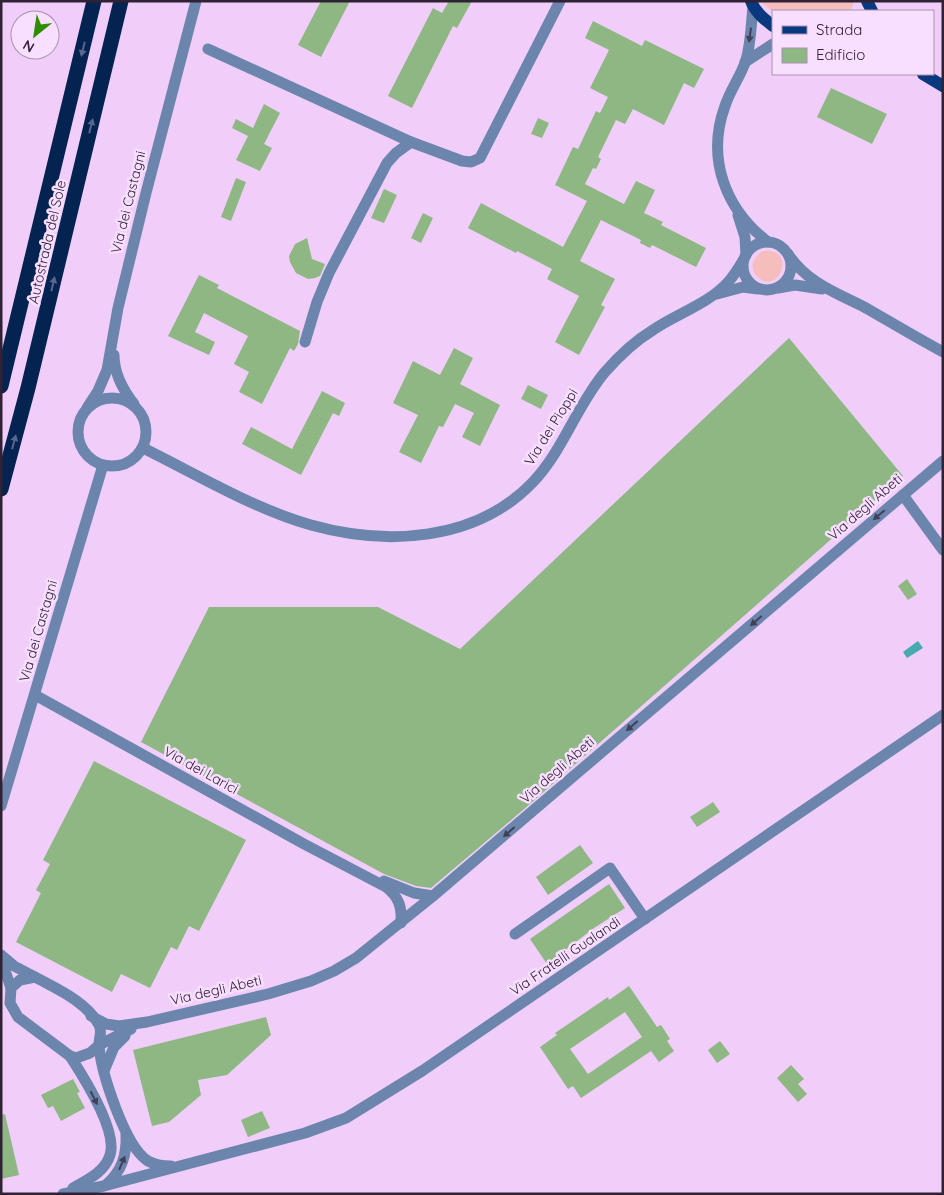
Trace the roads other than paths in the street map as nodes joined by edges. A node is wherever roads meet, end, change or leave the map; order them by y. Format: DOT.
graph roads {
  1 [pos="94,1"];
  2 [pos="121,1"];
  3 [pos="196,1"];
  4 [pos="560,1"];
  5 [pos="752,4"];
  6 [pos="772,25"];
  7 [pos="772,45"];
  8 [pos="208,49"];
  9 [pos="745,62"];
  10 [pos="925,75"];
  11 [pos="943,86"];
  12 [pos="412,142"];
  13 [pos="736,208"];
  14 [pos="768,242"];
  15 [pos="788,254"];
  16 [pos="745,257"];
  17 [pos="771,289"];
  18 [pos="828,290"];
  19 [pos="713,295"];
  20 [pos="114,337"];
  21 [pos="305,342"];
  22 [pos="943,352"];
  23 [pos="1,386"];
  24 [pos="87,408"];
  25 [pos="138,409"];
  26 [pos="143,448"];
  27 [pos="943,461"];
  28 [pos="103,465"];
  29 [pos="1,489"];
  30 [pos="903,495"];
  31 [pos="943,550"];
  32 [pos="35,695"];
  33 [pos="943,715"];
  34 [pos="1,806"];
  35 [pos="354,870"];
  36 [pos="400,888"];
  37 [pos="433,896"];
  38 [pos="410,915"];
  39 [pos="645,919"];
  40 [pos="515,934"];
  41 [pos="1,955"];
  42 [pos="1,959"];
  43 [pos="35,977"];
  44 [pos="11,988"];
  45 [pos="91,1016"];
  46 [pos="147,1022"];
  47 [pos="132,1029"];
  48 [pos="99,1045"];
  49 [pos="70,1056"];
  50 [pos="104,1071"];
  51 [pos="126,1134"];
  52 [pos="177,1167"];
  53 [pos="104,1186"];
  54 [pos="64,1193"];
  1 -- 23 [label="highway, Autostrada del Sole, one-way"];
  29 -- 2 [label="highway, Autostrada del Sole, one-way"];
  3 -- 20 [label="street, Via dei Castagni"];
  4 -- 12 [label="street"];
  5 -- 6 [label="main road"];
  5 -- 9 [label="street, one-way"];
  7 -- 9 [label="street"];
  8 -- 12 [label="street"];
  9 -- 13 [label="street"];
  10 -- 11 [label="main road"];
  12 -- 21 [label="street"];
  13 -- 14 [label="street"];
  13 -- 16 [label="street"];
  14 -- 15 [label="street"];
  14 -- 16 [label="street"];
  15 -- 17 [label="street"];
  15 -- 18 [label="street"];
  16 -- 17 [label="street"];
  16 -- 19 [label="street"];
  17 -- 18 [label="street"];
  17 -- 19 [label="street"];
  18 -- 22 [label="street"];
  19 -- 26 [label="street, Via dei Pioppi"];
  20 -- 24 [label="street, Via dei Castagni"];
  20 -- 25 [label="street"];
  24 -- 25 [label="street"];
  24 -- 28 [label="street, Via dei Castagni"];
  25 -- 26 [label="street"];
  26 -- 28 [label="street"];
  27 -- 30 [label="street, Via degli Abeti"];
  28 -- 32 [label="street, Via dei Castagni"];
  30 -- 31 [label="street"];
  30 -- 37 [label="street, Via degli Abeti, one-way"];
  32 -- 34 [label="street, Via dei Castagni"];
  32 -- 35 [label="street, Via dei Larici"];
  33 -- 39 [label="street, Via Fratelli Gualandi"];
  35 -- 36 [label="street, Via dei Larici"];
  35 -- 38 [label="street, Via dei Larici"];
  36 -- 37 [label="street, Via dei Larici"];
  36 -- 38 [label="street"];
  37 -- 38 [label="street, Via degli Abeti"];
  38 -- 46 [label="street, Via degli Abeti"];
  39 -- 40 [label="street"];
  39 -- 52 [label="street, Via Fratelli Gualandi"];
  41 -- 43 [label="street"];
  42 -- 44 [label="street"];
  43 -- 44 [label="street"];
  43 -- 45 [label="street"];
  44 -- 49 [label="street"];
  45 -- 46 [label="street, Via degli Abeti"];
  45 -- 48 [label="street"];
  46 -- 47 [label="street, Via degli Abeti"];
  47 -- 48 [label="street, Via degli Abeti"];
  47 -- 50 [label="street, Via degli Abeti"];
  48 -- 49 [label="street"];
  48 -- 50 [label="street"];
  49 -- 54 [label="street, one-way"];
  50 -- 51 [label="street"];
  51 -- 52 [label="street"];
  53 -- 51 [label="street, one-way"];
  52 -- 53 [label="street, Via Fratelli Gualandi"];
  53 -- 54 [label="street, Via Fratelli Gualandi"];
}
